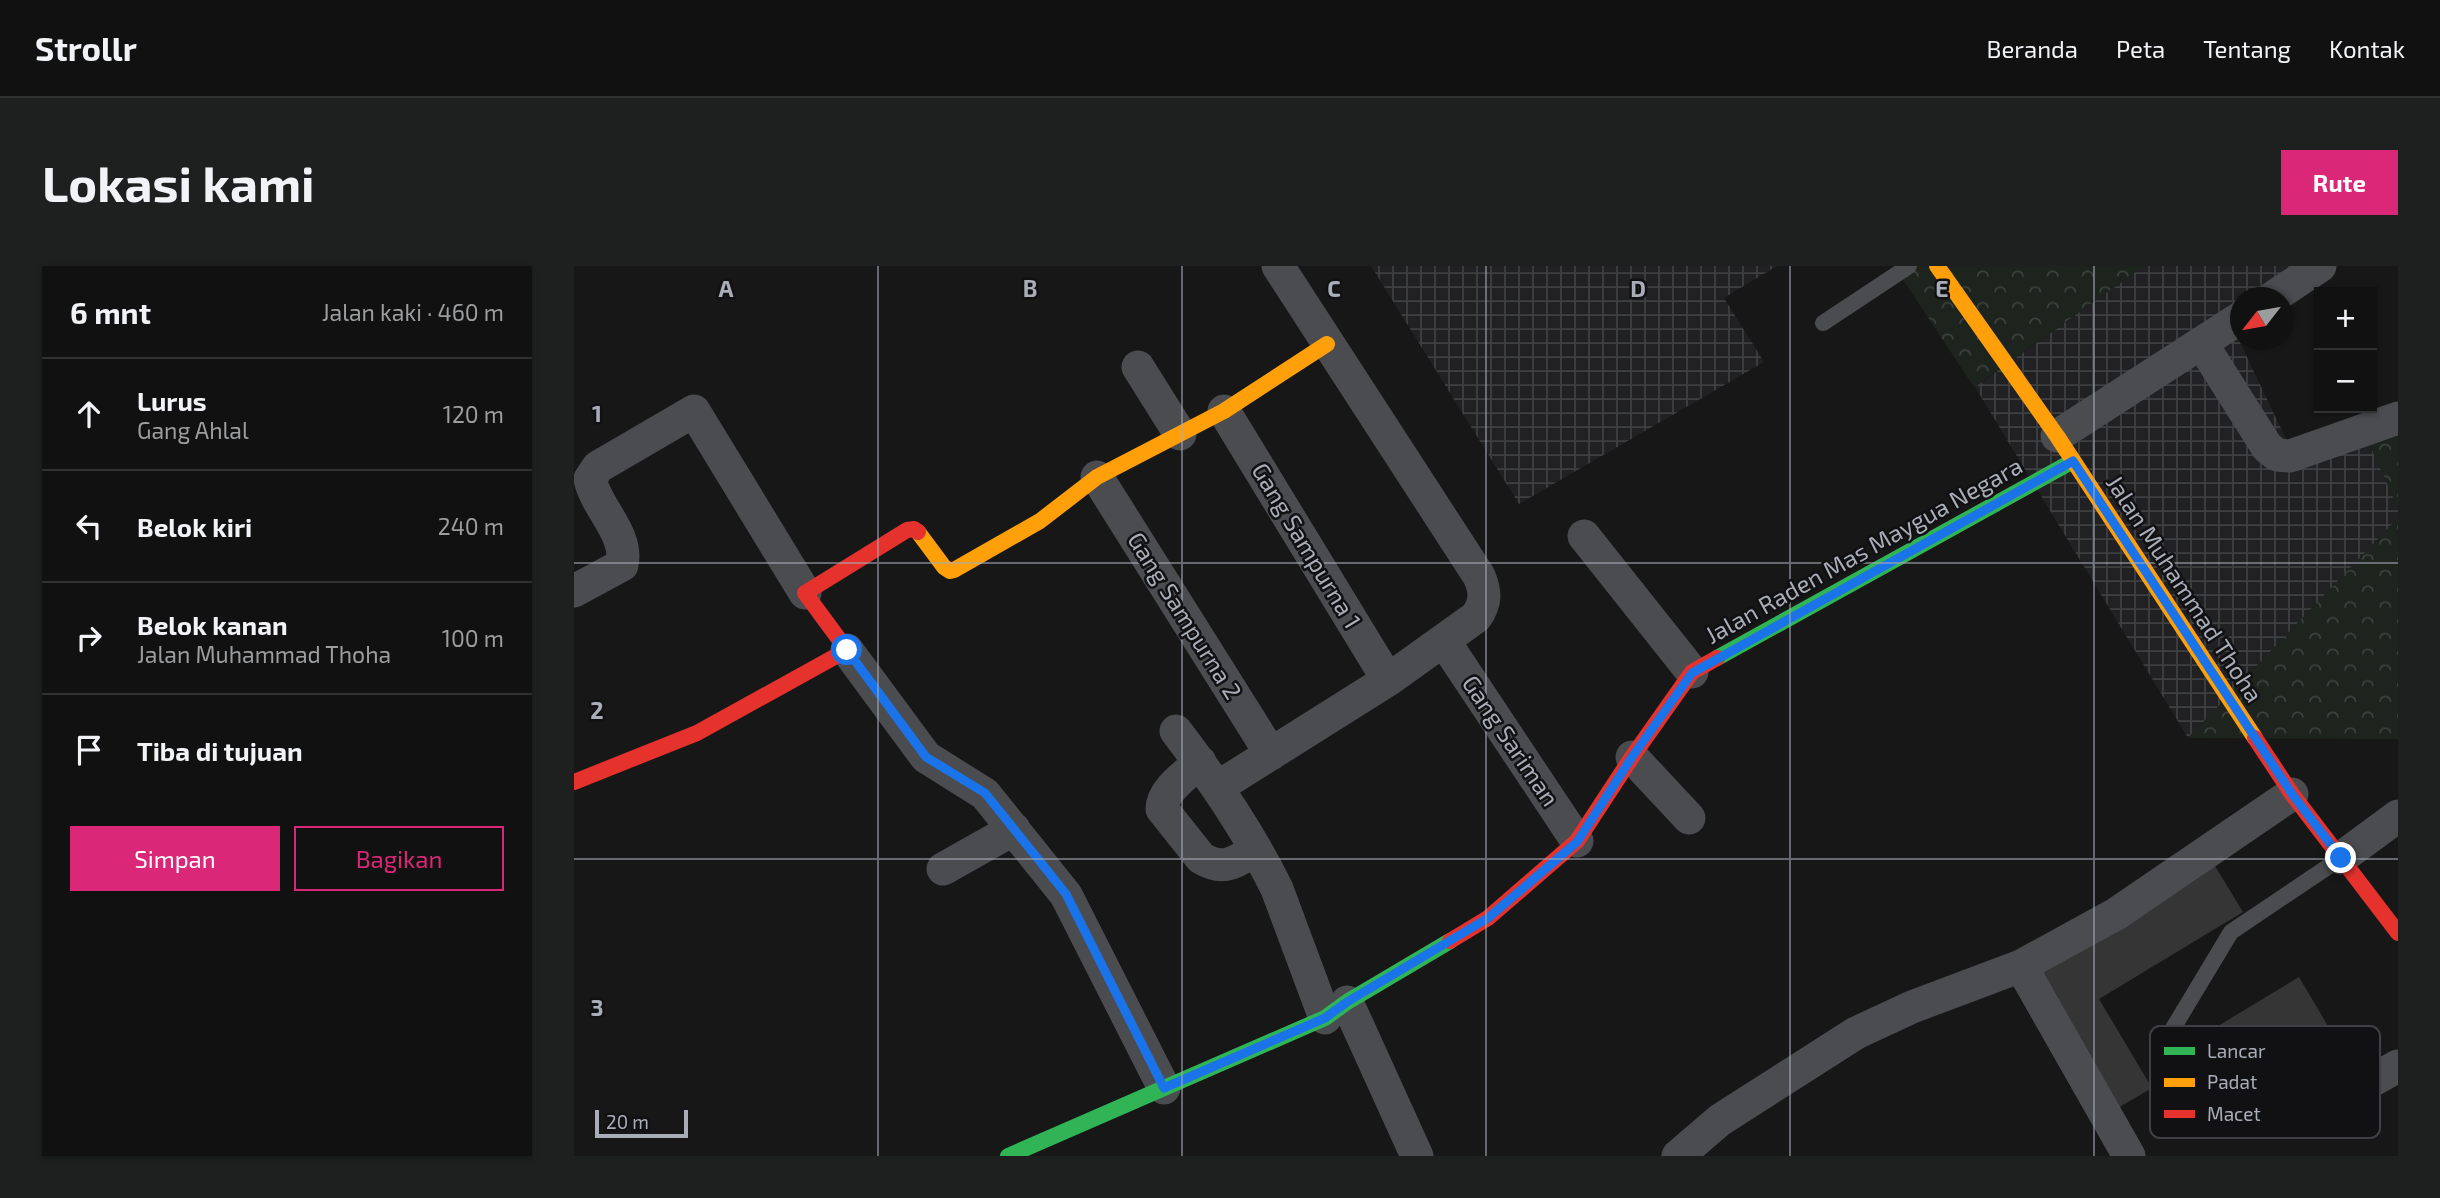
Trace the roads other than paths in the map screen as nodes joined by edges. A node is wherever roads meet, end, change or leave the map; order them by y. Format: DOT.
graph roads {
  1 [pos="1278,266"];
  2 [pos="1909,266"];
  3 [pos="1937,266"];
  4 [pos="2320,266"];
  5 [pos="2288,287"];
  6 [pos="1824,323"];
  7 [pos="2230,326"];
  8 [pos="1327,344"];
  9 [pos="2203,344"];
  10 [pos="1139,368"];
  11 [pos="1224,411"];
  12 [pos="2398,418"];
  13 [pos="1180,434"];
  14 [pos="2065,449"];
  15 [pos="1097,477"];
  16 [pos="1584,536"];
  17 [pos="574,591"];
  18 [pos="805,593"];
  19 [pos="1444,641"];
  20 [pos="847,650"];
  21 [pos="1692,673"];
  22 [pos="1388,680"];
  23 [pos="1177,731"];
  24 [pos="1270,754"];
  25 [pos="1632,757"];
  26 [pos="1209,774"];
  27 [pos="574,782"];
  28 [pos="2292,794"];
  29 [pos="2398,816"];
  30 [pos="1689,818"];
  31 [pos="1014,829"];
  32 [pos="1577,842"];
  33 [pos="1256,850"];
  34 [pos="2341,858"];
  35 [pos="943,869"];
  36 [pos="2398,933"];
  37 [pos="2021,966"];
  38 [pos="1336,1010"];
  39 [pos="2174,1026"];
  40 [pos="2398,1066"];
  41 [pos="2380,1076"];
  42 [pos="1164,1088"];
  43 [pos="1008,1156"];
  44 [pos="1417,1156"];
  45 [pos="1678,1156"];
  46 [pos="2129,1156"];
  1 -- 8 [label="street"];
  2 -- 6 [label="lane"];
  3 -- 14 [label="street, Jalan Muhammad Thoha"];
  4 -- 5 [label="street"];
  7 -- 9 [label="street"];
  8 -- 11 [label="street"];
  8 -- 19 [label="street"];
  9 -- 12 [label="street"];
  9 -- 14 [label="street"];
  10 -- 13 [label="street"];
  11 -- 13 [label="street"];
  11 -- 22 [label="street, Gang Sampurna 1"];
  13 -- 15 [label="street"];
  14 -- 21 [label="street, Jalan Raden Mas Maygua Negara"];
  14 -- 28 [label="street, Jalan Muhammad Thoha"];
  15 -- 18 [label="street"];
  15 -- 24 [label="street, Gang Sampurna 2"];
  16 -- 21 [label="street"];
  17 -- 18 [label="street"];
  18 -- 20 [label="street"];
  19 -- 22 [label="street"];
  19 -- 32 [label="street, Gang Sariman"];
  20 -- 27 [label="street"];
  20 -- 31 [label="street"];
  21 -- 25 [label="street, Jalan Raden Mas Maygua Negara"];
  22 -- 24 [label="street"];
  23 -- 26 [label="street"];
  24 -- 26 [label="street"];
  25 -- 30 [label="street"];
  25 -- 32 [label="street, Jalan Raden Mas Maygua Negara"];
  26 -- 33 [label="street"];
  26 -- 33 [label="street"];
  28 -- 34 [label="street, Jalan Muhammad Thoha"];
  28 -- 37 [label="street"];
  29 -- 34 [label="street"];
  31 -- 35 [label="street"];
  31 -- 42 [label="street"];
  32 -- 38 [label="street, Jalan Raden Mas Maygua Negara"];
  33 -- 38 [label="street"];
  34 -- 36 [label="street, Jalan Muhammad Thoha"];
  34 -- 39 [label="lane"];
  37 -- 45 [label="street"];
  37 -- 46 [label="street"];
  38 -- 42 [label="street, Jalan Raden Mas Maygua Negara"];
  38 -- 44 [label="street"];
  40 -- 41 [label="street"];
  42 -- 43 [label="street, Jalan Raden Mas Maygua Negara"];
}
